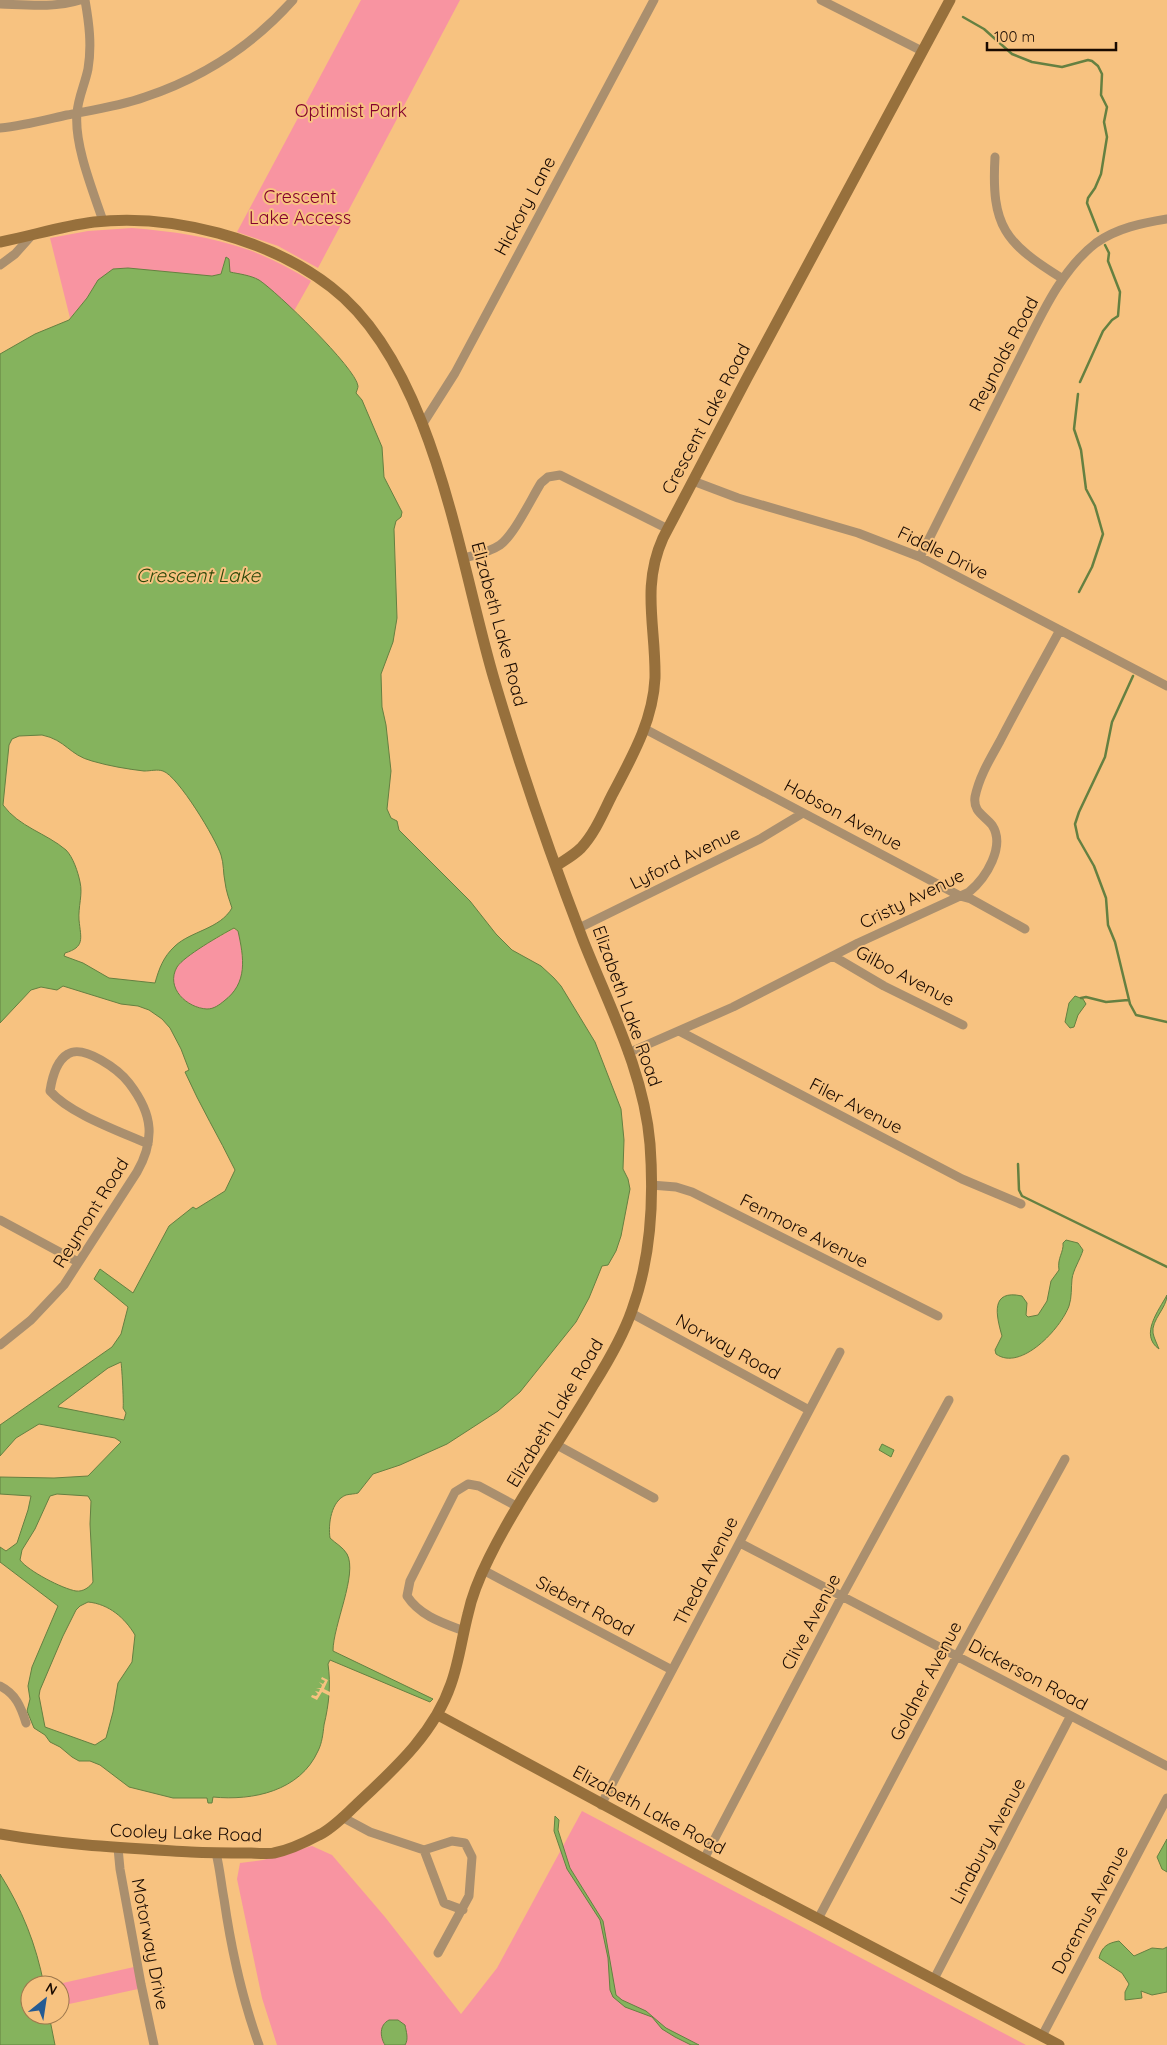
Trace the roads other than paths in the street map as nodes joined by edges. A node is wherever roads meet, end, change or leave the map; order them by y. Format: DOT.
graph roads {
  1 [pos="80,0"];
  2 [pos="85,0"];
  3 [pos="292,0"];
  4 [pos="654,0"];
  5 [pos="821,0"];
  6 [pos="950,0"];
  7 [pos="0,4"];
  8 [pos="922,51"];
  9 [pos="77,113"];
  10 [pos="0,128"];
  11 [pos="995,157"];
  12 [pos="1167,219"];
  13 [pos="102,221"];
  14 [pos="32,235"];
  15 [pos="0,242"];
  16 [pos="0,265"];
  17 [pos="1063,279"];
  18 [pos="422,425"];
  19 [pos="693,481"];
  20 [pos="668,529"];
  21 [pos="920,557"];
  22 [pos="464,558"];
  23 [pos="1060,630"];
  24 [pos="1167,686"];
  25 [pos="645,729"];
  26 [pos="804,814"];
  27 [pos="556,866"];
  28 [pos="960,896"];
  29 [pos="579,928"];
  30 [pos="1025,929"];
  31 [pos="833,956"];
  32 [pos="962,1025"];
  33 [pos="679,1031"];
  34 [pos="628,1053"];
  35 [pos="148,1144"];
  36 [pos="652,1185"];
  37 [pos="1021,1204"];
  38 [pos="0,1220"];
  39 [pos="78,1262"];
  40 [pos="631,1313"];
  41 [pos="938,1316"];
  42 [pos="0,1345"];
  43 [pos="840,1352"];
  44 [pos="948,1400"];
  45 [pos="809,1410"];
  46 [pos="558,1444"];
  47 [pos="1065,1459"];
  48 [pos="654,1498"];
  49 [pos="518,1507"];
  50 [pos="740,1543"];
  51 [pos="483,1570"];
  52 [pos="842,1596"];
  53 [pos="464,1631"];
  54 [pos="957,1656"];
  55 [pos="672,1670"];
  56 [pos="0,1686"];
  57 [pos="438,1715"];
  58 [pos="1070,1717"];
  59 [pos="26,1723"];
  60 [pos="1167,1766"];
  61 [pos="1167,1798"];
  62 [pos="601,1805"];
  63 [pos="342,1818"];
  64 [pos="0,1834"];
  65 [pos="118,1848"];
  66 [pos="424,1850"];
  67 [pos="216,1853"];
  68 [pos="704,1859"];
  69 [pos="463,1910"];
  70 [pos="818,1920"];
  71 [pos="438,1953"];
  72 [pos="934,1979"];
  73 [pos="1042,2036"];
  74 [pos="154,2045"];
  75 [pos="259,2045"];
  76 [pos="1058,2045"];
  1 -- 7 [label="street"];
  2 -- 9 [label="street"];
  3 -- 9 [label="street"];
  4 -- 18 [label="street, Hickory Lane"];
  5 -- 8 [label="street"];
  6 -- 8 [label="street, Crescent Lake Road"];
  8 -- 19 [label="street, Crescent Lake Road"];
  9 -- 10 [label="street"];
  9 -- 13 [label="street"];
  11 -- 17 [label="street"];
  12 -- 17 [label="street, Reynolds Road"];
  13 -- 14 [label="street, Elizabeth Lake Road"];
  13 -- 18 [label="street, Elizabeth Lake Road"];
  14 -- 15 [label="street, Elizabeth Lake Road"];
  14 -- 16 [label="street"];
  17 -- 21 [label="street, Reynolds Road"];
  18 -- 22 [label="street, Elizabeth Lake Road"];
  19 -- 20 [label="street, Crescent Lake Road"];
  19 -- 21 [label="street, Fiddle Drive"];
  20 -- 22 [label="street"];
  20 -- 25 [label="street, Crescent Lake Road"];
  21 -- 23 [label="street, Fiddle Drive"];
  22 -- 27 [label="street, Elizabeth Lake Road"];
  23 -- 24 [label="street, Fiddle Drive"];
  23 -- 28 [label="street, Cristy Avenue"];
  25 -- 26 [label="street, Hobson Avenue"];
  25 -- 27 [label="street, Crescent Lake Road"];
  26 -- 28 [label="street, Hobson Avenue"];
  26 -- 29 [label="street, Lyford Avenue"];
  27 -- 29 [label="street, Elizabeth Lake Road"];
  28 -- 30 [label="street, Hobson Avenue"];
  28 -- 31 [label="street, Cristy Avenue"];
  29 -- 34 [label="street, Elizabeth Lake Road"];
  31 -- 32 [label="street, Gilbo Avenue"];
  31 -- 33 [label="street, Cristy Avenue"];
  33 -- 34 [label="street, Cristy Avenue"];
  33 -- 37 [label="street, Filer Avenue"];
  34 -- 36 [label="street, Elizabeth Lake Road"];
  35 -- 35 [label="street, Reymont Road"];
  35 -- 39 [label="street, Reymont Road"];
  36 -- 40 [label="street, Elizabeth Lake Road"];
  36 -- 41 [label="street, Fenmore Avenue"];
  38 -- 39 [label="street"];
  39 -- 42 [label="street, Reymont Road"];
  40 -- 45 [label="street, Norway Road"];
  40 -- 46 [label="street, Elizabeth Lake Road"];
  43 -- 45 [label="street, Theda Avenue"];
  44 -- 52 [label="street, Clive Avenue"];
  45 -- 50 [label="street, Theda Avenue"];
  46 -- 48 [label="street"];
  46 -- 49 [label="street, Elizabeth Lake Road"];
  47 -- 54 [label="street, Goldner Avenue"];
  49 -- 51 [label="street, Elizabeth Lake Road"];
  49 -- 53 [label="street"];
  50 -- 52 [label="street, Dickerson Road"];
  50 -- 55 [label="street, Theda Avenue"];
  51 -- 53 [label="street, Elizabeth Lake Road"];
  51 -- 55 [label="street, Siebert Road"];
  52 -- 54 [label="street, Dickerson Road"];
  52 -- 68 [label="street, Clive Avenue"];
  53 -- 57 [label="street, Elizabeth Lake Road"];
  54 -- 58 [label="street, Dickerson Road"];
  54 -- 70 [label="street, Goldner Avenue"];
  55 -- 62 [label="street, Theda Avenue"];
  56 -- 59 [label="street"];
  57 -- 62 [label="street, Elizabeth Lake Road"];
  57 -- 63 [label="street, Cooley Lake Road"];
  58 -- 60 [label="street, Dickerson Road"];
  58 -- 72 [label="street, Linabury Avenue"];
  61 -- 73 [label="street, Doremus Avenue"];
  62 -- 68 [label="street, Elizabeth Lake Road"];
  63 -- 66 [label="street"];
  63 -- 67 [label="street, Cooley Lake Road"];
  64 -- 65 [label="street, Cooley Lake Road"];
  65 -- 67 [label="street, Cooley Lake Road"];
  65 -- 74 [label="street, Motorway Drive"];
  66 -- 69 [label="street"];
  66 -- 69 [label="street"];
  67 -- 75 [label="street"];
  68 -- 70 [label="street, Elizabeth Lake Road"];
  69 -- 71 [label="street"];
  70 -- 72 [label="street, Elizabeth Lake Road"];
  72 -- 73 [label="street, Elizabeth Lake Road"];
  73 -- 76 [label="street, Elizabeth Lake Road"];
}
